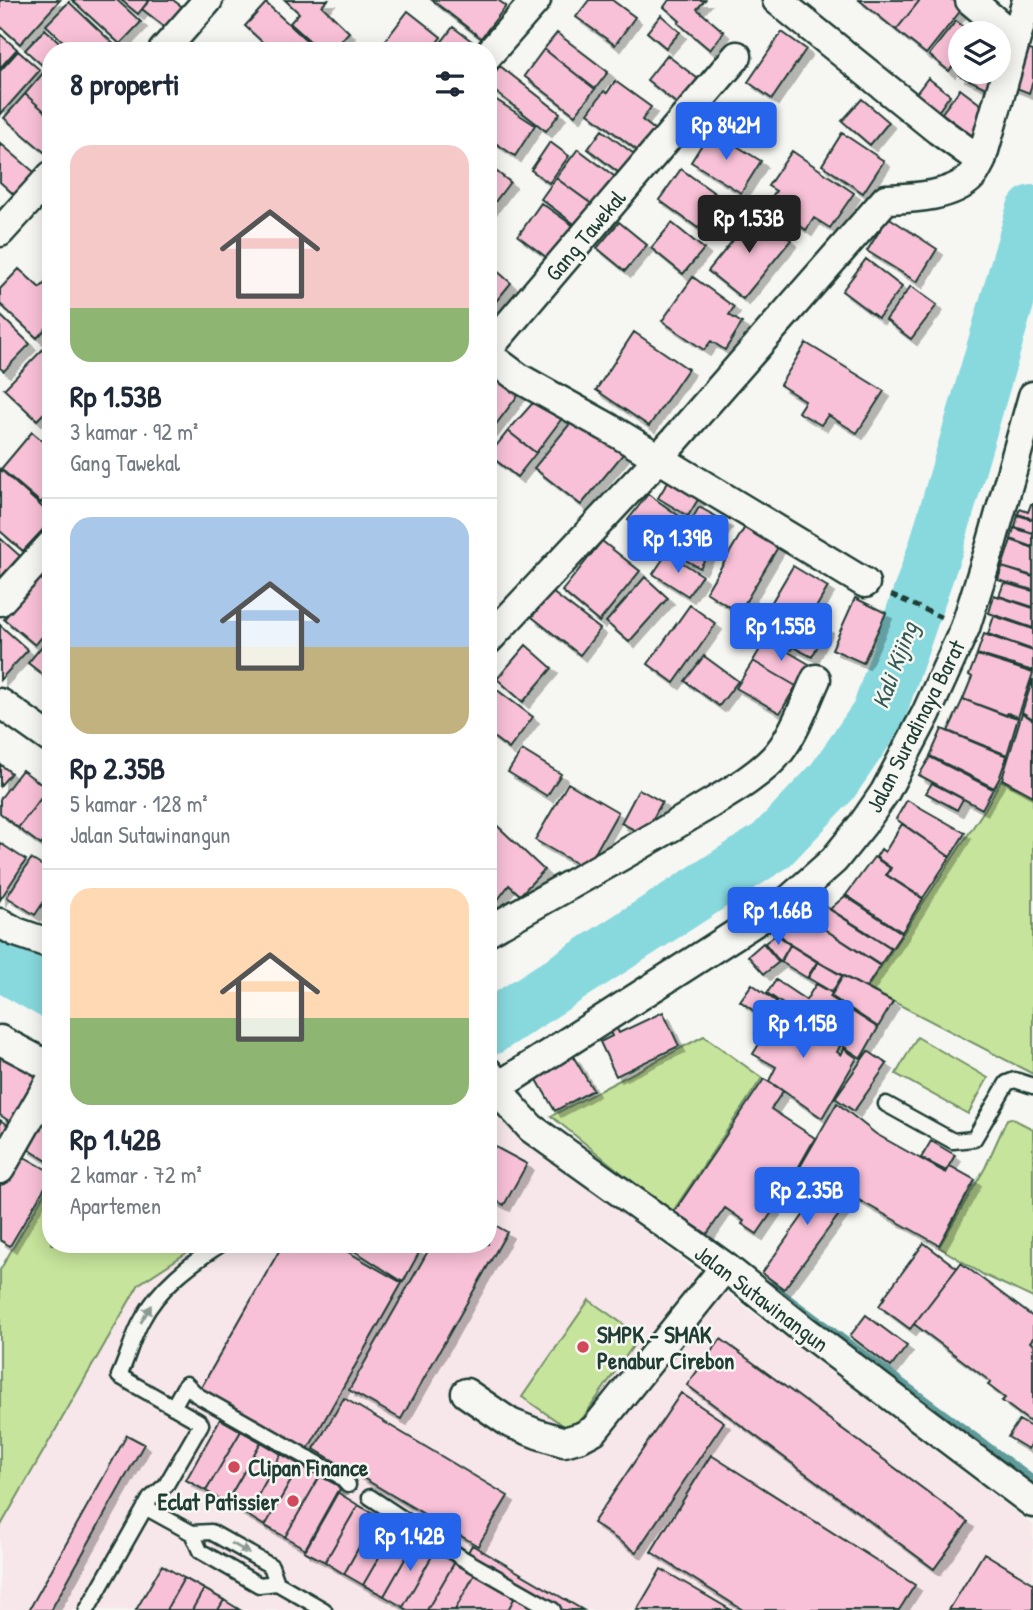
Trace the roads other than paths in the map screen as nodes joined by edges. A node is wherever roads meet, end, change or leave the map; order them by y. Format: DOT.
graph roads {
  1 [pos="208,0"];
  2 [pos="536,0"];
  3 [pos="777,0"];
  4 [pos="970,0"];
  5 [pos="1027,0"];
  6 [pos="995,21"];
  7 [pos="171,42"];
  8 [pos="497,45"];
  9 [pos="737,56"];
  10 [pos="981,161"];
  11 [pos="42,186"];
  12 [pos="0,232"];
  13 [pos="497,338"];
  14 [pos="497,362"];
  15 [pos="1033,396"];
  16 [pos="659,458"];
  17 [pos="42,555"];
  18 [pos="865,583"];
  19 [pos="0,601"];
  20 [pos="497,630"];
  21 [pos="816,679"];
  22 [pos="0,703"];
  23 [pos="42,733"];
  24 [pos="0,923"];
  25 [pos="497,926"];
  26 [pos="42,941"];
  27 [pos="0,1040"];
  28 [pos="42,1062"];
  29 [pos="497,1080"];
  30 [pos="1033,1086"];
  31 [pos="497,1089"];
  32 [pos="42,1096"];
  33 [pos="886,1104"];
  34 [pos="0,1169"];
  35 [pos="207,1253"];
  36 [pos="725,1267"];
  37 [pos="466,1393"];
  38 [pos="173,1407"];
  39 [pos="348,1485"];
  40 [pos="370,1497"];
  41 [pos="1033,1503"];
  42 [pos="145,1507"];
  43 [pos="191,1533"];
  44 [pos="277,1583"];
  45 [pos="88,1610"];
  46 [pos="324,1610"];
  47 [pos="554,1610"];
  1 -- 7 [label="street"];
  2 -- 8 [label="street"];
  3 -- 10 [label="street"];
  4 -- 6 [label="street"];
  5 -- 10 [label="street"];
  9 -- 13 [label="street, Gang Tawekal"];
  10 -- 16 [label="street"];
  11 -- 12 [label="street"];
  14 -- 16 [label="street"];
  15 -- 29 [label="street, Jalan Suradinaya Barat"];
  16 -- 18 [label="street"];
  16 -- 20 [label="street"];
  17 -- 19 [label="street"];
  21 -- 25 [label="street"];
  22 -- 23 [label="street"];
  24 -- 26 [label="street"];
  27 -- 28 [label="street"];
  30 -- 33 [label="lane"];
  31 -- 36 [label="street, Jalan Sutawinangun"];
  32 -- 34 [label="street"];
  38 -- 35 [label="lane, one-way"];
  36 -- 37 [label="street"];
  36 -- 41 [label="street, Jalan Sutawinangun"];
  38 -- 39 [label="lane"];
  38 -- 42 [label="lane"];
  40 -- 47 [label="lane"];
  42 -- 43 [label="lane"];
  42 -- 45 [label="lane"];
  43 -- 44 [label="lane"];
  43 -- 44 [label="lane, one-way"];
  44 -- 46 [label="lane"];
}
